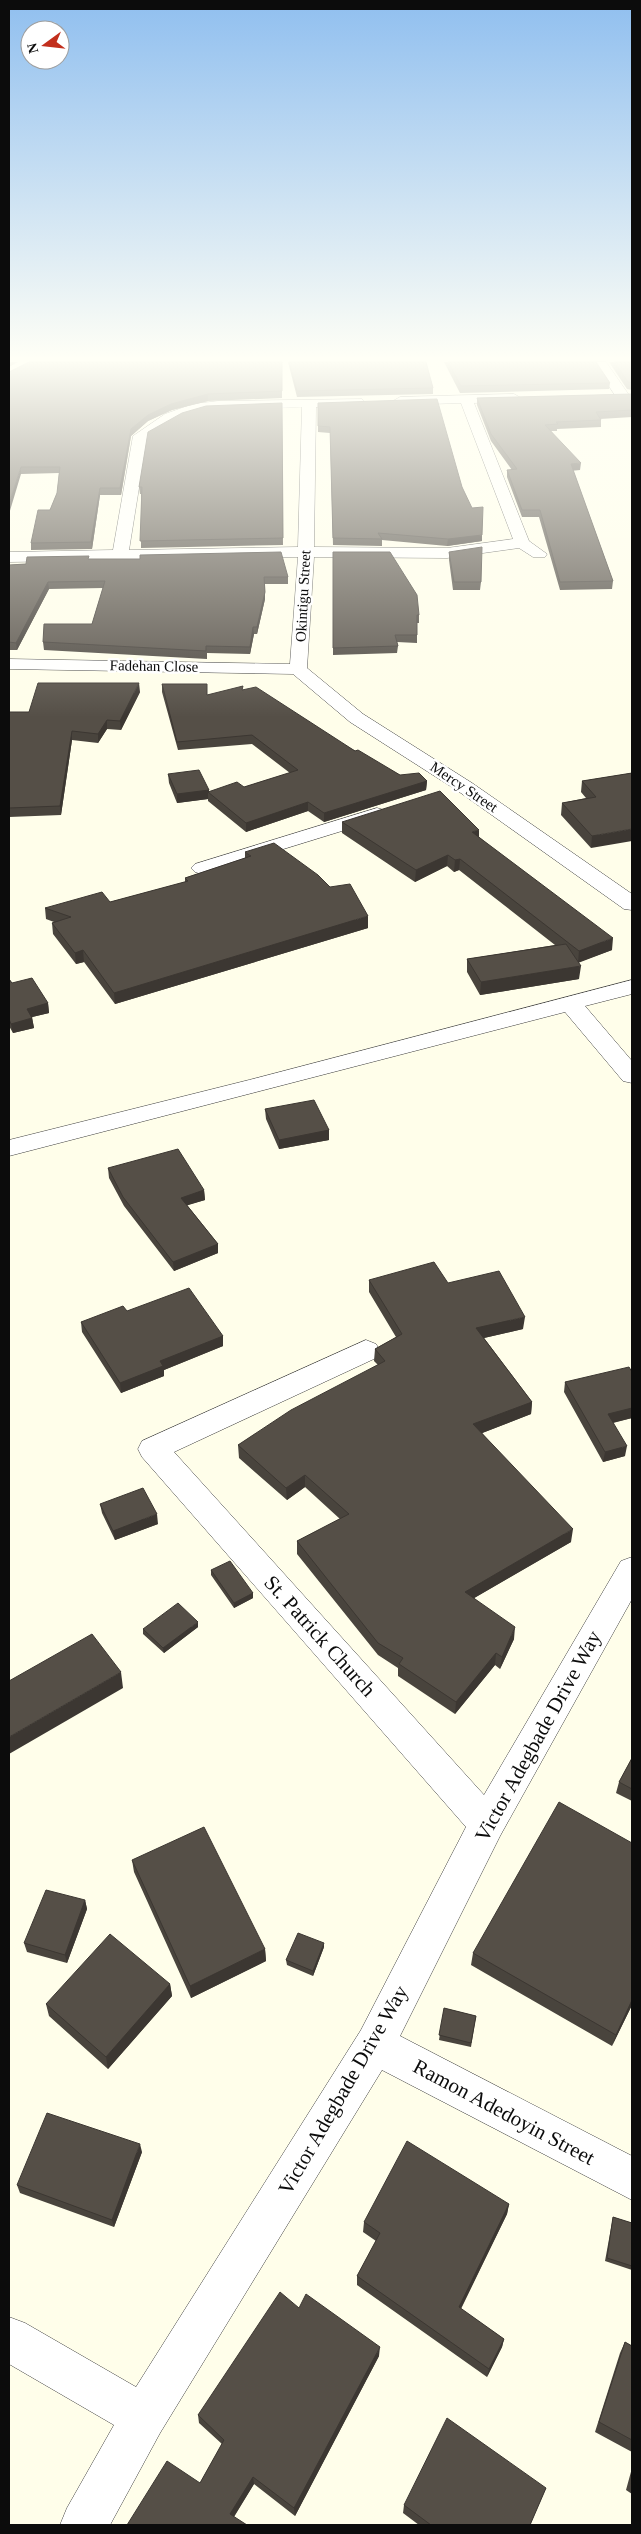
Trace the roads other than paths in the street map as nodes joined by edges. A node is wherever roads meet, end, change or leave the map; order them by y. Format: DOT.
graph roads {
  1 [pos="132,480"];
  2 [pos="307,480"];
  3 [pos="498,480"];
  4 [pos="522,543"];
  5 [pos="306,552"];
  6 [pos="120,554"];
  7 [pos="538,554"];
  8 [pos="9,557"];
  9 [pos="9,664"];
  10 [pos="298,669"];
  11 [pos="465,787"];
  12 [pos="437,795"];
  13 [pos="399,807"];
  14 [pos="202,868"];
  15 [pos="632,904"];
  16 [pos="632,987"];
  17 [pos="570,1003"];
  18 [pos="632,1076"];
  19 [pos="9,1148"];
  20 [pos="366,1352"];
  21 [pos="632,1570"];
  22 [pos="487,1824"];
  23 [pos="375,2044"];
  24 [pos="632,2179"];
  25 [pos="9,2339"];
  26 [pos="144,2417"];
  27 [pos="84,2525"];
  1 -- 6 [label="street"];
  2 -- 5 [label="street, Okintigu Street"];
  3 -- 4 [label="street"];
  4 -- 5 [label="street"];
  4 -- 7 [label="street"];
  5 -- 6 [label="street"];
  5 -- 10 [label="street, Okintigu Street"];
  6 -- 8 [label="street"];
  9 -- 10 [label="street, Fadehan Close"];
  10 -- 11 [label="street, Mercy Street"];
  11 -- 12 [label="street"];
  11 -- 15 [label="street, Mercy Street"];
  13 -- 14 [label="street"];
  16 -- 17 [label="street"];
  17 -- 18 [label="street"];
  17 -- 19 [label="street"];
  20 -- 22 [label="street, St. Patrick Church"];
  21 -- 22 [label="street, Victor Adegbade Drive Way"];
  22 -- 23 [label="street, Victor Adegbade Drive Way"];
  23 -- 24 [label="street, Ramon Adedoyin Street"];
  23 -- 26 [label="street, Victor Adegbade Drive Way"];
  25 -- 26 [label="street"];
  26 -- 27 [label="street, Victor Adegbade Drive Way"];
}
